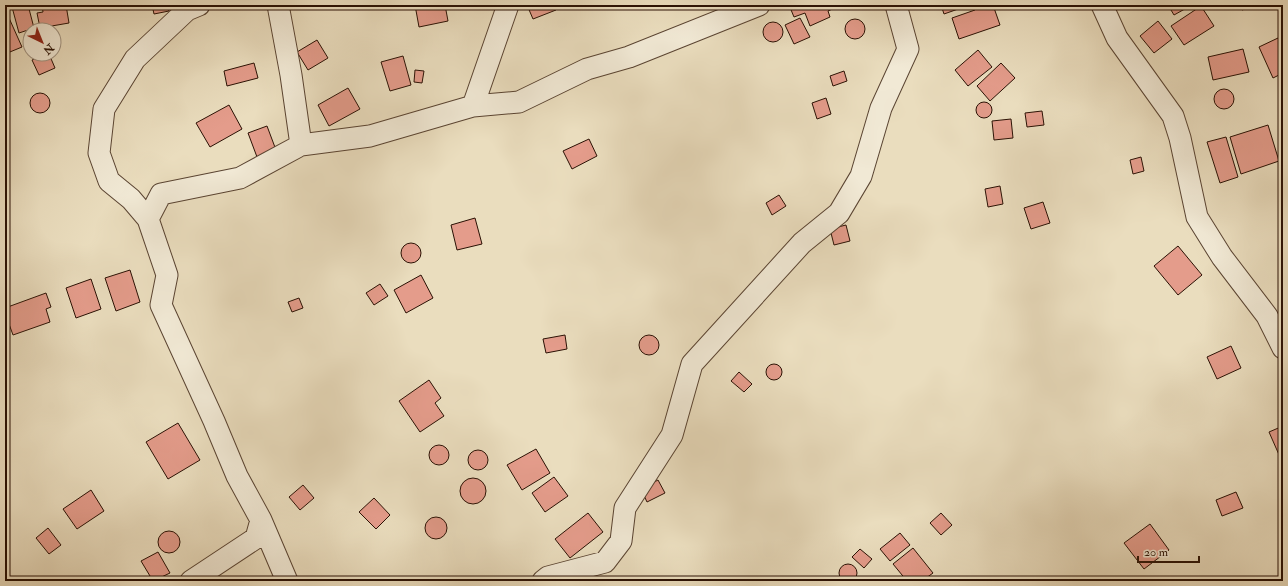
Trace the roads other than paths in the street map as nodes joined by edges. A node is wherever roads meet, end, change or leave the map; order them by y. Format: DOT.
graph roads {
  1 [pos="199,5"];
  2 [pos="278,5"];
  3 [pos="508,5"];
  4 [pos="759,5"];
  5 [pos="896,5"];
  6 [pos="1102,5"];
  7 [pos="473,106"];
  8 [pos="301,145"];
  9 [pos="148,219"];
  10 [pos="1283,348"];
  11 [pos="261,520"];
  12 [pos="191,581"];
  13 [pos="287,581"];
  14 [pos="543,581"];
  1 -- 9 [label="street"];
  2 -- 8 [label="street"];
  3 -- 7 [label="street"];
  4 -- 7 [label="street"];
  5 -- 14 [label="street"];
  6 -- 10 [label="street"];
  7 -- 8 [label="street"];
  8 -- 9 [label="street"];
  9 -- 11 [label="street"];
  11 -- 12 [label="street"];
  11 -- 13 [label="street"];
}
